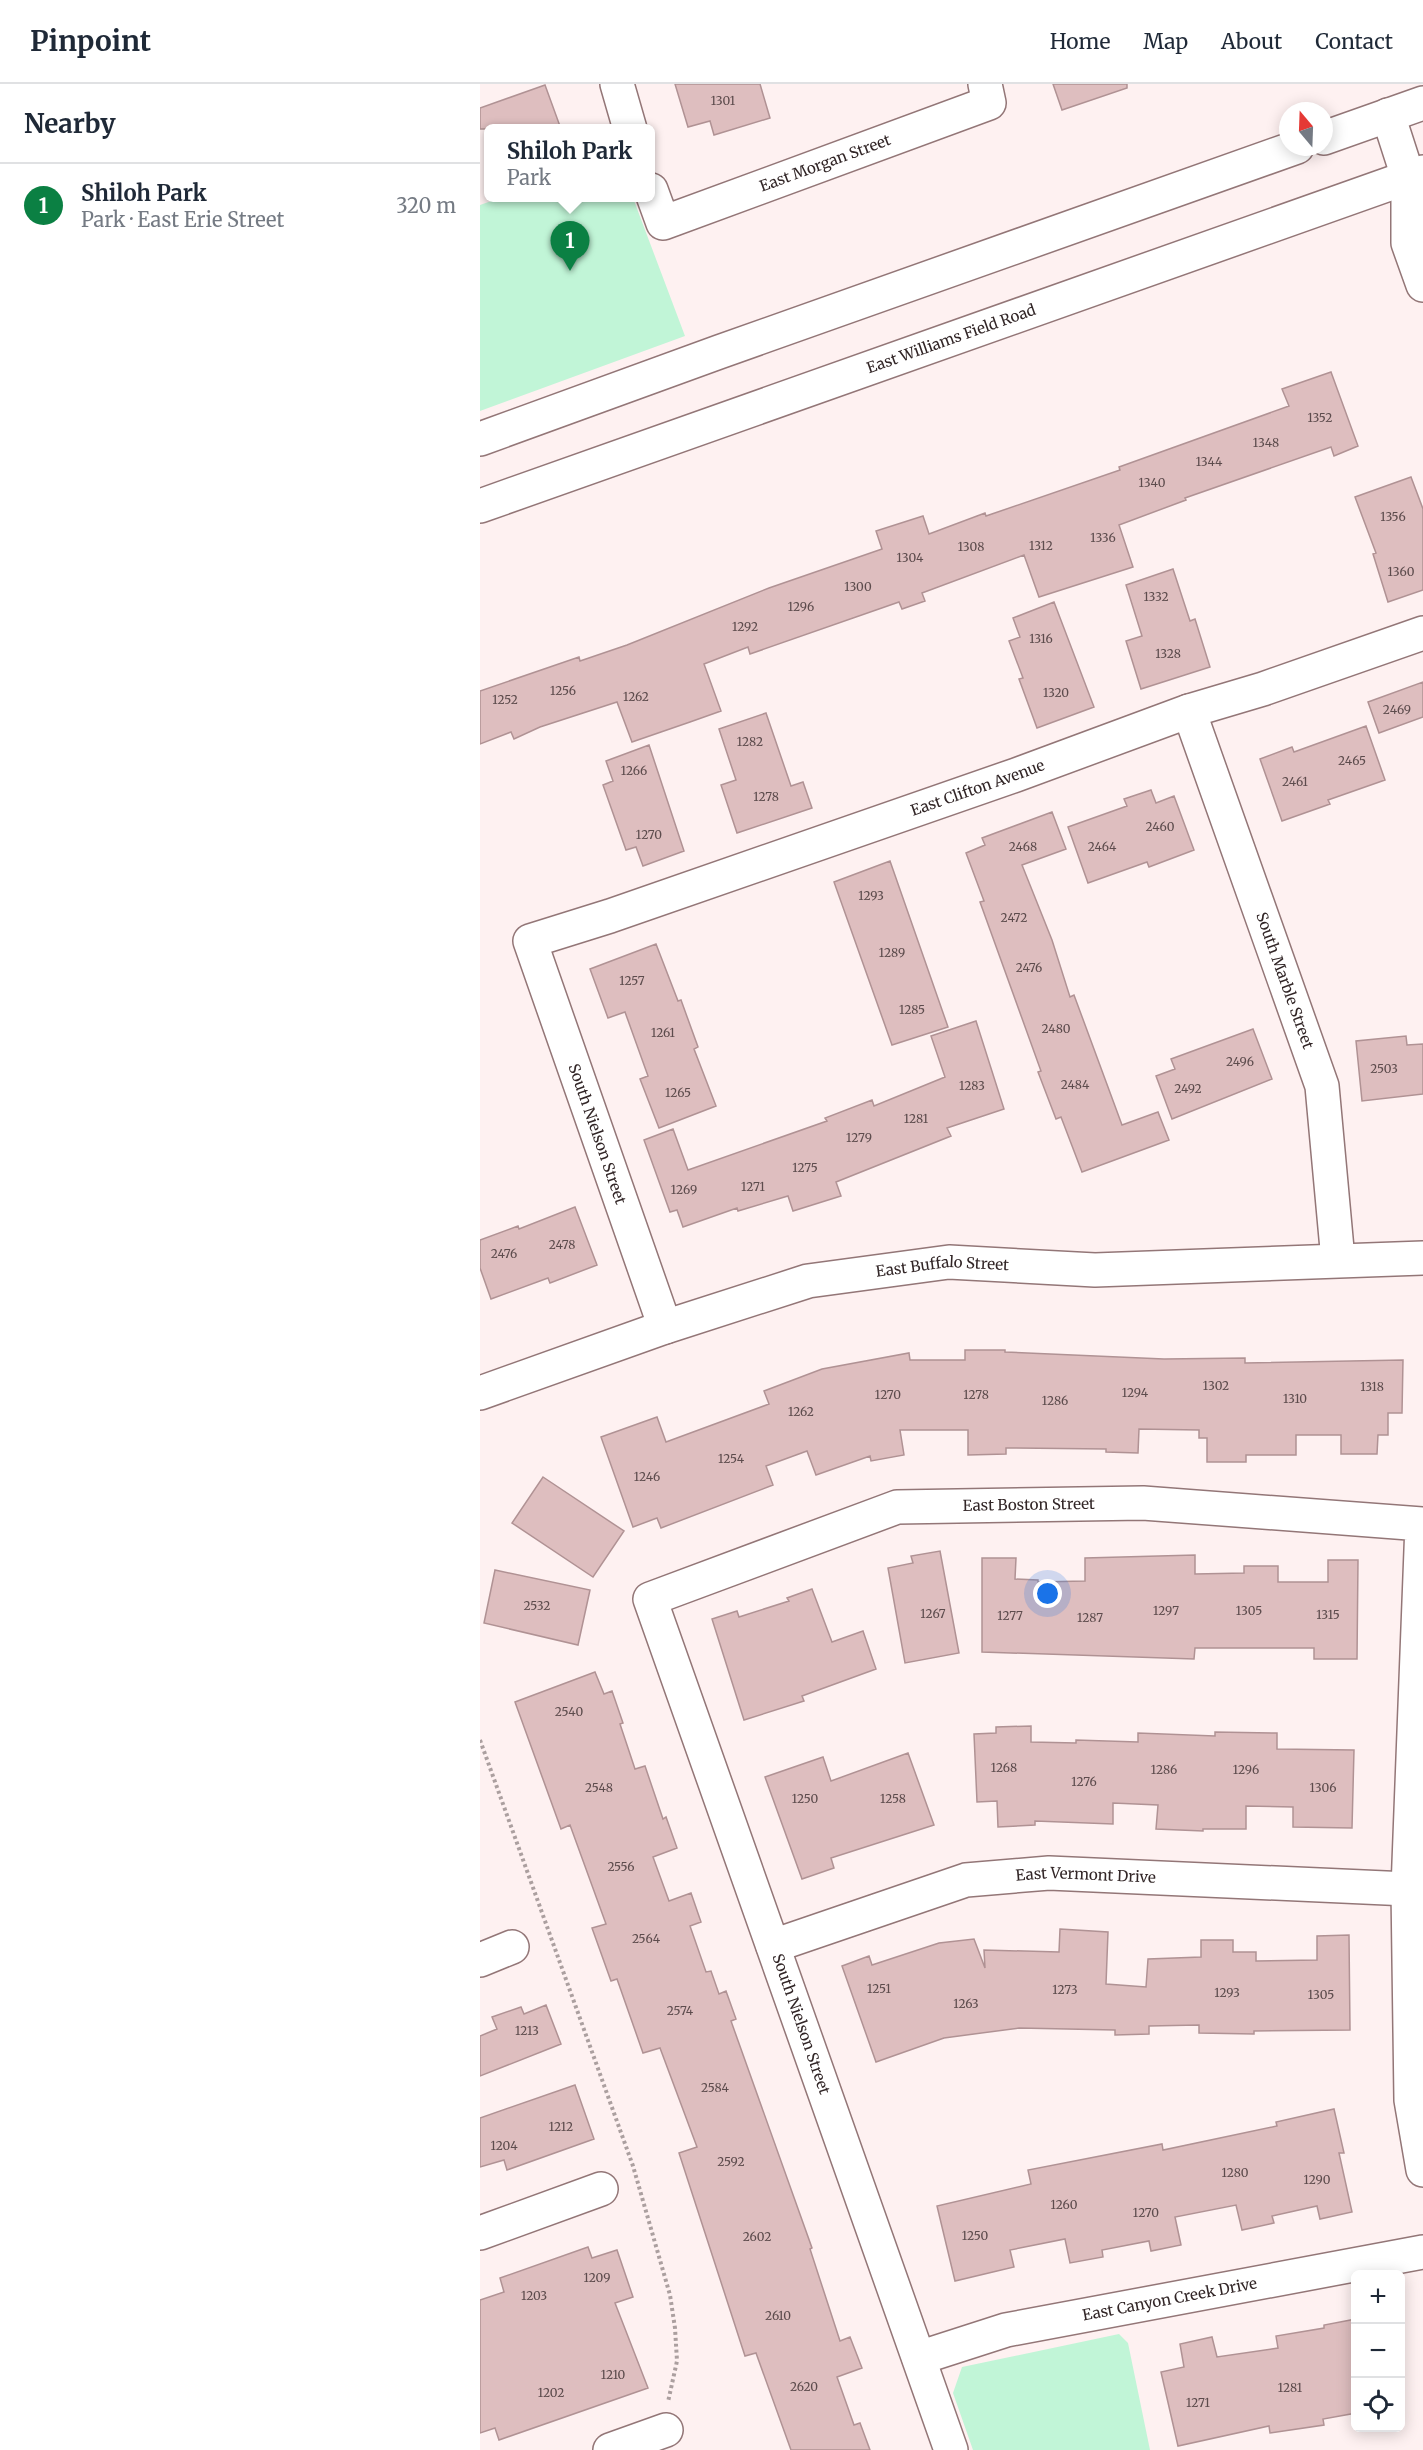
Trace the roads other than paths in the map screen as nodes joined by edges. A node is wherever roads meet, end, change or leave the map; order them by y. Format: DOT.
graph roads {
  1 [pos="616,84"];
  2 [pos="987,94"];
  3 [pos="1423,103"];
  4 [pos="1388,115"];
  5 [pos="628,124"];
  6 [pos="1333,135"];
  7 [pos="1279,153"];
  8 [pos="1418,182"];
  9 [pos="655,201"];
  10 [pos="1423,285"];
  11 [pos="480,439"];
  12 [pos="480,506"];
  13 [pos="1423,633"];
  14 [pos="1189,711"];
  15 [pos="530,941"];
  16 [pos="1423,1258"];
  17 [pos="1338,1260"];
  18 [pos="665,1327"];
  19 [pos="480,1393"];
  20 [pos="1422,1524"];
  21 [pos="650,1599"];
  22 [pos="1419,1702"];
  23 [pos="1408,1889"];
  24 [pos="773,1946"];
  25 [pos="512,1947"];
  26 [pos="480,1960"];
  27 [pos="1423,2170"];
  28 [pos="601,2189"];
  29 [pos="480,2233"];
  30 [pos="1423,2252"];
  31 [pos="919,2358"];
  32 [pos="666,2420"];
  33 [pos="610,2450"];
  34 [pos="951,2450"];
  1 -- 5 [label="street"];
  2 -- 9 [label="street, East Morgan Street"];
  3 -- 4 [label="street"];
  4 -- 6 [label="street"];
  4 -- 8 [label="street"];
  7 -- 11 [label="street"];
  8 -- 10 [label="street"];
  8 -- 12 [label="street, East Williams Field Road"];
  13 -- 14 [label="street, East Clifton Avenue"];
  14 -- 15 [label="street, East Clifton Avenue"];
  14 -- 17 [label="street, South Marble Street"];
  15 -- 18 [label="street, South Nielson Street"];
  16 -- 17 [label="street, East Buffalo Street"];
  17 -- 18 [label="street, East Buffalo Street"];
  18 -- 19 [label="street, East Buffalo Street"];
  20 -- 21 [label="street, East Boston Street"];
  20 -- 22 [label="street"];
  21 -- 24 [label="street, South Nielson Street"];
  22 -- 23 [label="street"];
  23 -- 24 [label="street, East Vermont Drive"];
  23 -- 27 [label="street"];
  24 -- 31 [label="street, South Nielson Street"];
  25 -- 26 [label="street"];
  28 -- 29 [label="street"];
  30 -- 31 [label="street, East Canyon Creek Drive"];
  31 -- 34 [label="street, South Nielson Street"];
  32 -- 33 [label="street"];
}
